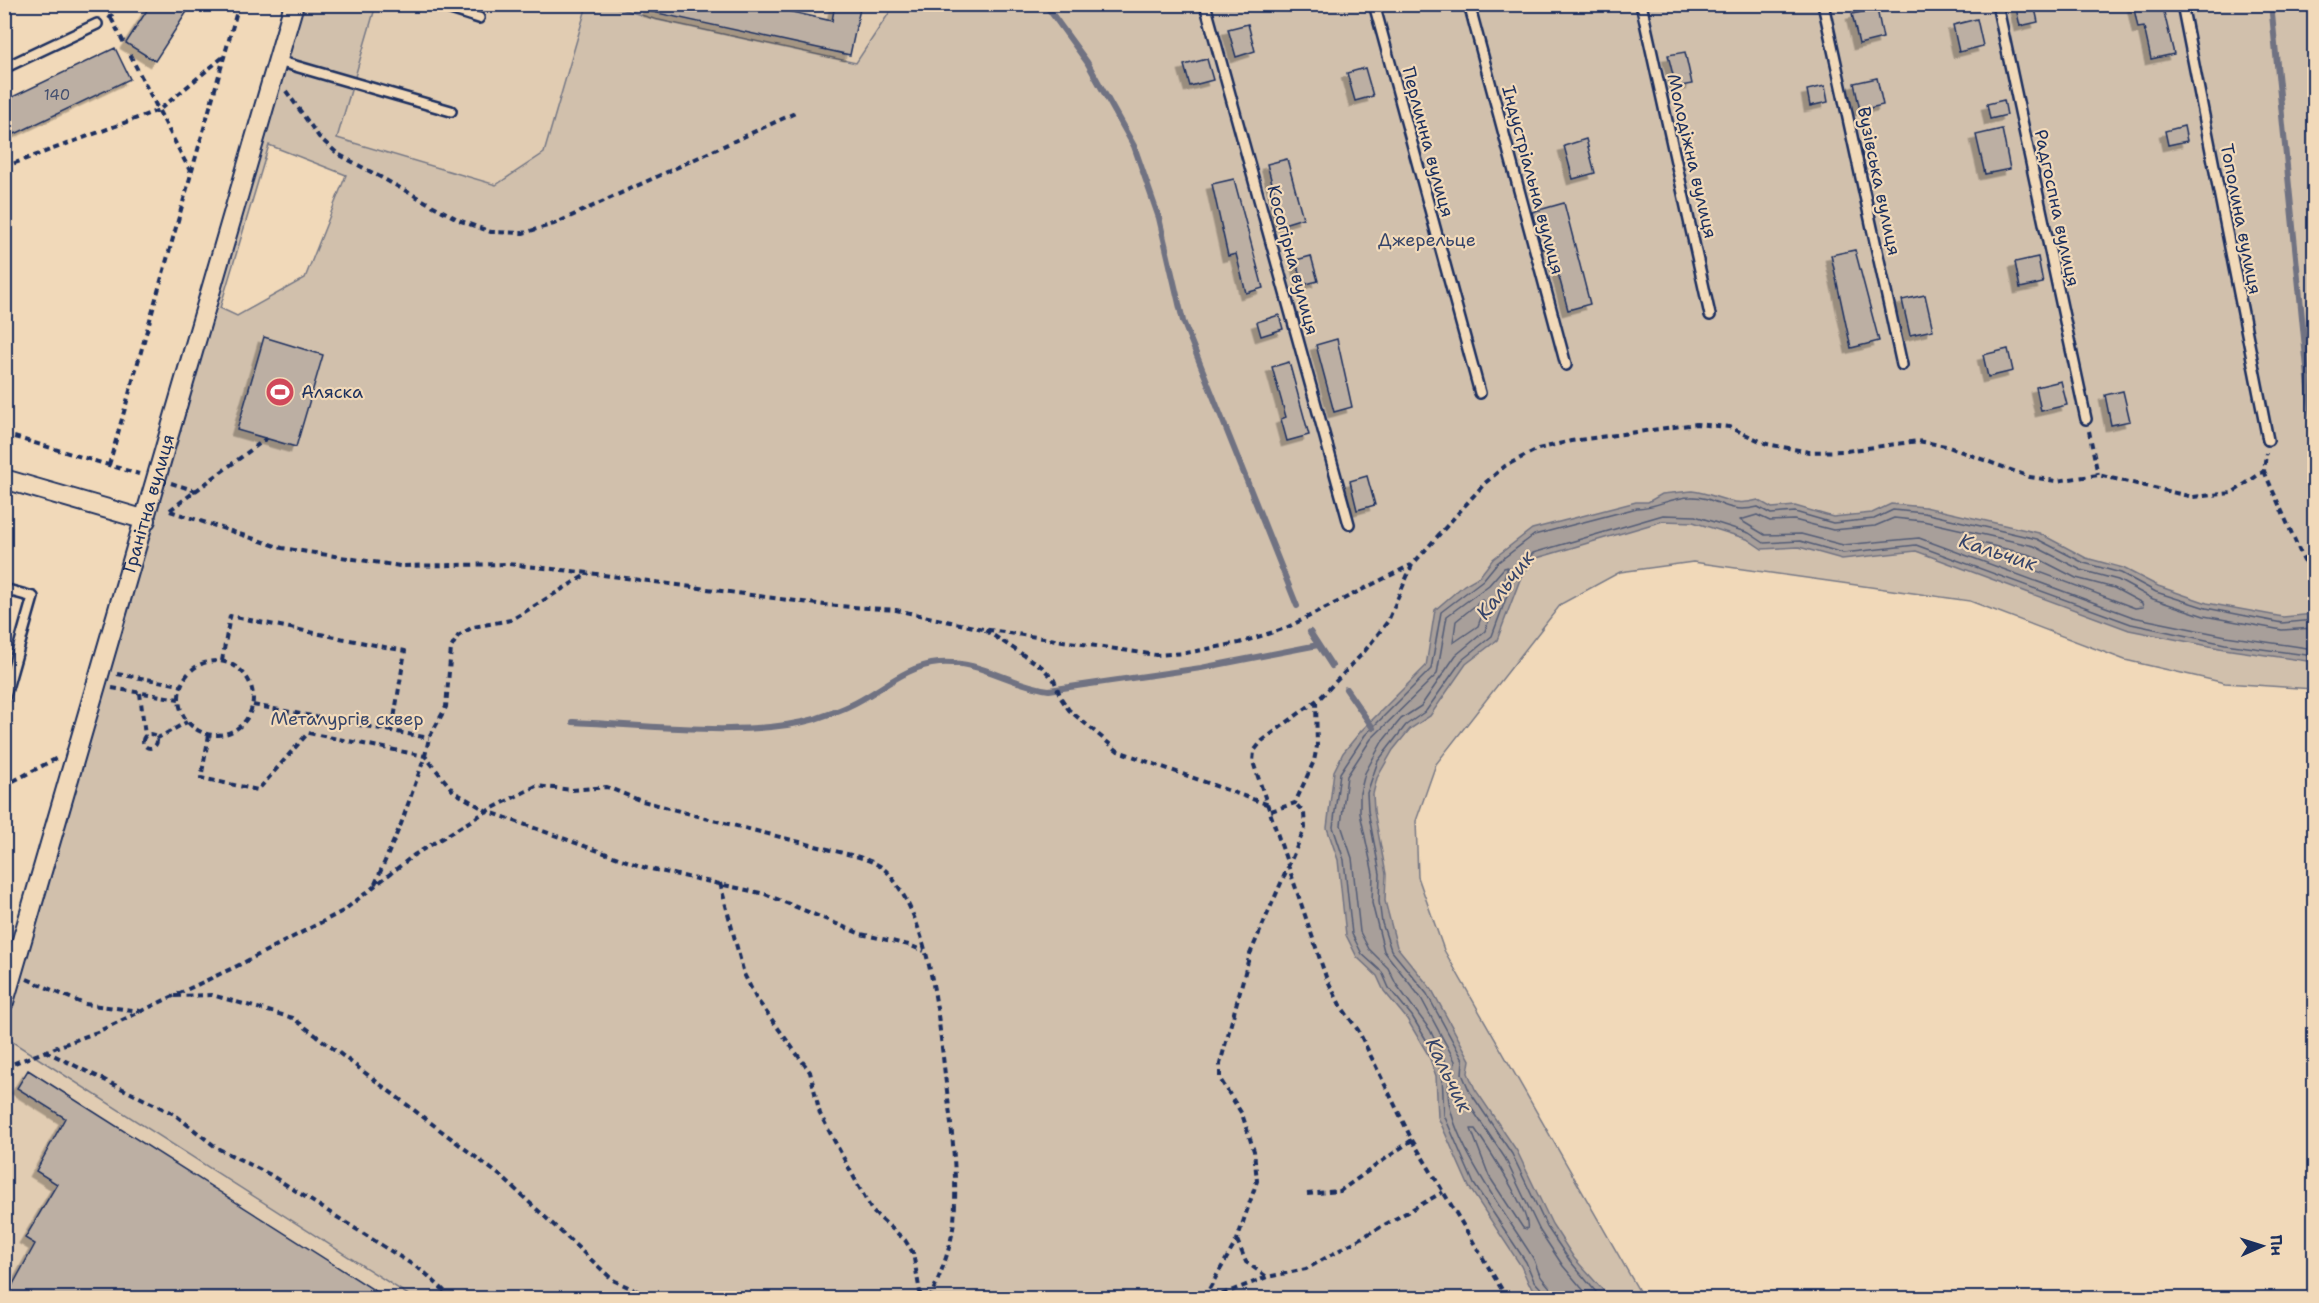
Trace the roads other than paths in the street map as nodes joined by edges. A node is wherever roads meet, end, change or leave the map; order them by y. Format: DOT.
graph roads {
  1 [pos="294,4"];
  2 [pos="435,4"];
  3 [pos="1205,4"];
  4 [pos="1374,4"];
  5 [pos="1469,4"];
  6 [pos="1641,4"];
  7 [pos="1823,4"];
  8 [pos="1997,4"];
  9 [pos="2182,4"];
  10 [pos="479,18"];
  11 [pos="97,24"];
  12 [pos="4,68"];
  13 [pos="276,68"];
  14 [pos="451,111"];
  15 [pos="1710,315"];
  16 [pos="1566,365"];
  17 [pos="1902,365"];
  18 [pos="1480,393"];
  19 [pos="2086,418"];
  20 [pos="2268,441"];
  21 [pos="4,479"];
  22 [pos="146,520"];
  23 [pos="1349,524"];
  24 [pos="4,589"];
  25 [pos="4,699"];
  26 [pos="4,1002"];
  1 -- 13 [label="street, Гранітна вулиця"];
  2 -- 10 [label="lane"];
  3 -- 23 [label="lane, Косогірна вулиця"];
  4 -- 18 [label="lane, Перлинна вулиця"];
  5 -- 16 [label="lane, Індустріальна вулиця"];
  6 -- 15 [label="lane, Молодіжна вулиця"];
  7 -- 17 [label="lane, Вузівська вулиця"];
  8 -- 19 [label="lane, Радгоспна вулиця"];
  9 -- 20 [label="lane, Тополина вулиця"];
  11 -- 12 [label="lane"];
  13 -- 14 [label="lane"];
  13 -- 22 [label="street, Гранітна вулиця"];
  21 -- 22 [label="street"];
  22 -- 26 [label="street, Гранітна вулиця"];
  24 -- 25 [label="lane"];
}
